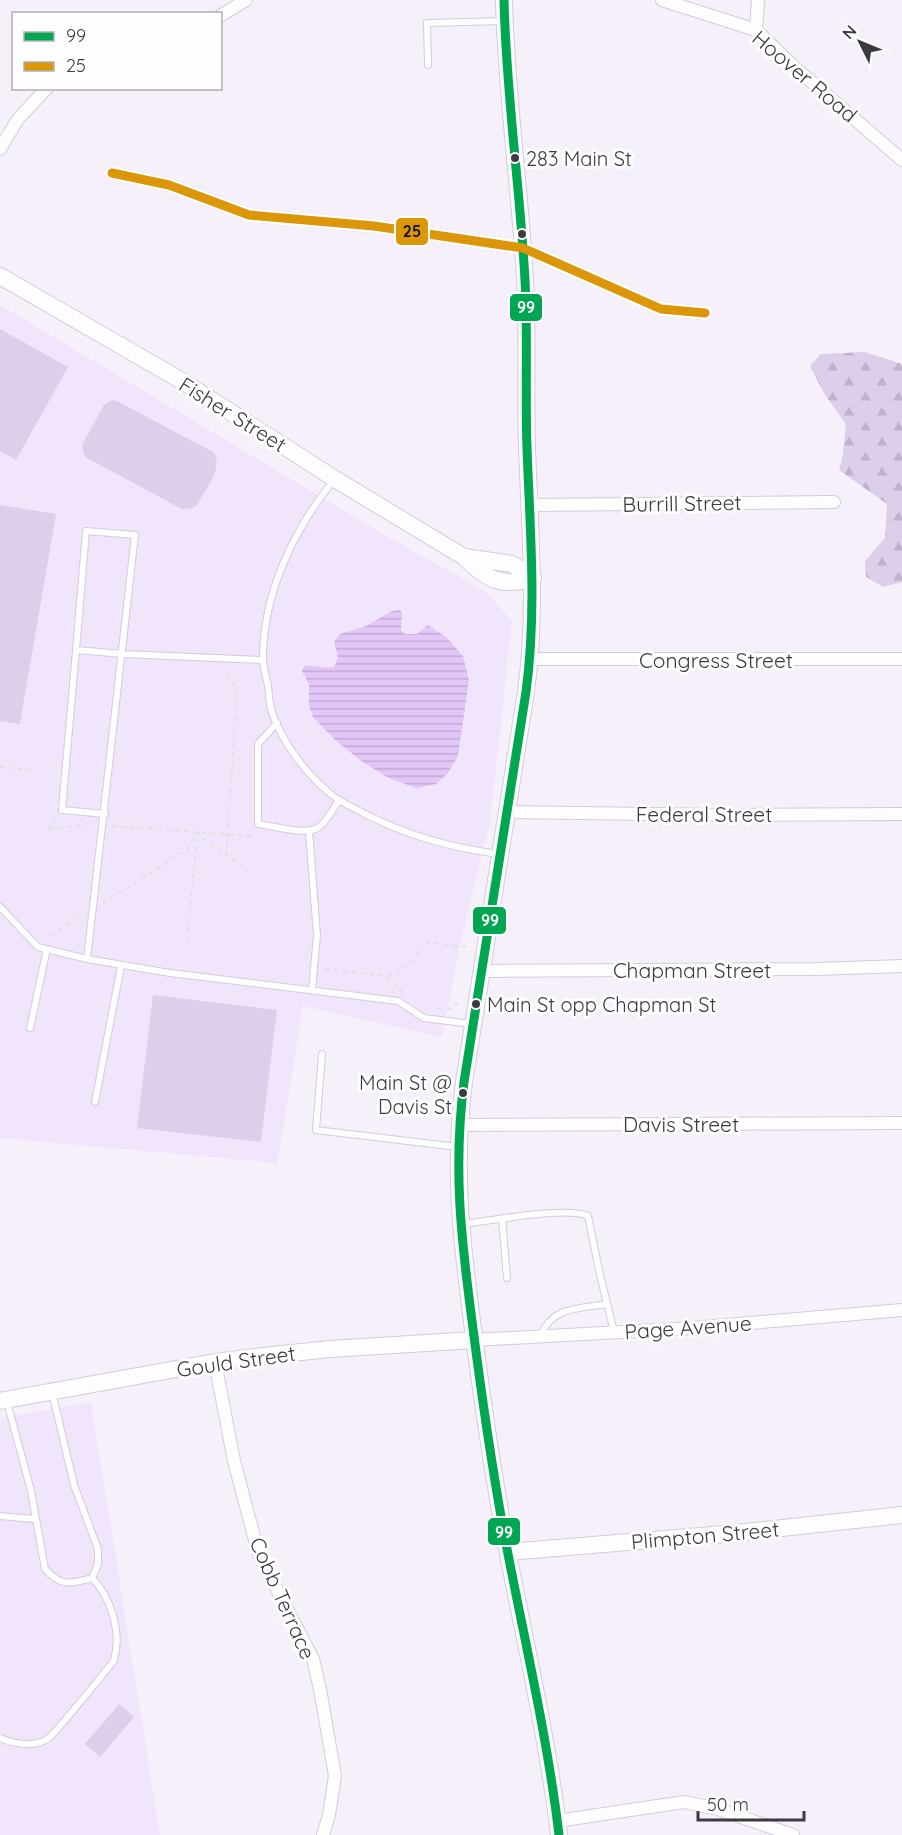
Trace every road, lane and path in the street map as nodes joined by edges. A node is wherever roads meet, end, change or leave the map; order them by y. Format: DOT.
graph roads {
  1 [pos="246,0"];
  2 [pos="504,0"];
  3 [pos="662,0"];
  4 [pos="758,0"];
  5 [pos="222,14"];
  6 [pos="505,21"];
  7 [pos="756,30"];
  8 [pos="428,65"];
  9 [pos="45,90"];
  10 [pos="0,149"];
  11 [pos="899,154"];
  12 [pos="112,173"];
  13 [pos="522,248"];
  14 [pos="0,276"];
  15 [pos="705,313"];
  16 [pos="335,479"];
  17 [pos="834,502"];
  18 [pos="530,505"];
  19 [pos="533,578"];
  20 [pos="76,650"];
  21 [pos="123,654"];
  22 [pos="531,659"];
  23 [pos="902,659"];
  24 [pos="262,660"];
  25 [pos="226,665"];
  26 [pos="277,723"];
  27 [pos="0,768"];
  28 [pos="31,770"];
  29 [pos="339,800"];
  30 [pos="65,810"];
  31 [pos="507,812"];
  32 [pos="105,814"];
  33 [pos="902,814"];
  34 [pos="88,824"];
  35 [pos="112,826"];
  36 [pos="309,831"];
  37 [pos="198,832"];
  38 [pos="228,834"];
  39 [pos="250,836"];
  40 [pos="500,854"];
  41 [pos="226,855"];
  42 [pos="250,872"];
  43 [pos="101,904"];
  44 [pos="0,907"];
  45 [pos="85,914"];
  46 [pos="51,936"];
  47 [pos="187,941"];
  48 [pos="470,947"];
  49 [pos="47,949"];
  50 [pos="87,959"];
  51 [pos="121,966"];
  52 [pos="902,966"];
  53 [pos="325,969"];
  54 [pos="482,971"];
  55 [pos="388,976"];
  56 [pos="312,990"];
  57 [pos="404,994"];
  58 [pos="462,999"];
  59 [pos="429,1008"];
  60 [pos="473,1024"];
  61 [pos="30,1028"];
  62 [pos="322,1054"];
  63 [pos="95,1102"];
  64 [pos="902,1123"];
  65 [pos="459,1125"];
  66 [pos="458,1148"];
  67 [pos="502,1219"];
  68 [pos="460,1224"];
  69 [pos="507,1278"];
  70 [pos="607,1304"];
  71 [pos="902,1310"];
  72 [pos="614,1332"];
  73 [pos="540,1336"];
  74 [pos="474,1340"];
  75 [pos="215,1362"];
  76 [pos="52,1391"];
  77 [pos="3,1400"];
  78 [pos="902,1515"];
  79 [pos="0,1516"];
  80 [pos="34,1518"];
  81 [pos="508,1552"];
  82 [pos="92,1578"];
  83 [pos="0,1738"];
  84 [pos="558,1828"];
  85 [pos="323,1835"];
  86 [pos="793,1835"];
  1 -- 5 [label="street"];
  2 -- 6 [label="main road"];
  3 -- 7 [label="street, Hoover Road"];
  4 -- 7 [label="street"];
  6 -- 8 [label="lane"];
  6 -- 13 [label="main road"];
  7 -- 11 [label="street, Hoover Road"];
  9 -- 10 [label="street"];
  12 -- 13 [label="street"];
  13 -- 15 [label="street"];
  13 -- 18 [label="main road"];
  14 -- 16 [label="main road, Fisher Street"];
  16 -- 19 [label="main road, Fisher Street"];
  16 -- 24 [label="lane"];
  17 -- 18 [label="street, Burrill Street"];
  18 -- 19 [label="main road"];
  19 -- 22 [label="main road"];
  20 -- 21 [label="lane"];
  20 -- 21 [label="lane"];
  20 -- 30 [label="lane"];
  21 -- 24 [label="lane"];
  21 -- 32 [label="lane"];
  22 -- 23 [label="street, Congress Street"];
  22 -- 31 [label="main road"];
  24 -- 26 [label="lane"];
  25 -- 38 [label="path"];
  26 -- 29 [label="lane"];
  26 -- 36 [label="lane"];
  27 -- 28 [label="path"];
  29 -- 36 [label="lane"];
  29 -- 40 [label="lane"];
  30 -- 32 [label="lane"];
  30 -- 34 [label="path"];
  31 -- 33 [label="street, Federal Street"];
  31 -- 40 [label="main road"];
  32 -- 50 [label="lane"];
  35 -- 37 [label="path"];
  36 -- 56 [label="lane"];
  37 -- 38 [label="path"];
  37 -- 41 [label="path"];
  37 -- 43 [label="path"];
  37 -- 47 [label="path"];
  38 -- 39 [label="path"];
  38 -- 41 [label="path"];
  40 -- 54 [label="main road"];
  41 -- 42 [label="path"];
  44 -- 49 [label="lane"];
  45 -- 46 [label="path"];
  48 -- 55 [label="path"];
  49 -- 50 [label="lane"];
  49 -- 61 [label="lane"];
  50 -- 51 [label="lane"];
  51 -- 56 [label="lane"];
  51 -- 63 [label="lane"];
  52 -- 54 [label="street, Chapman Street"];
  53 -- 55 [label="path"];
  54 -- 60 [label="main road"];
  55 -- 57 [label="path"];
  56 -- 60 [label="lane"];
  58 -- 59 [label="path"];
  60 -- 65 [label="main road"];
  62 -- 66 [label="lane"];
  64 -- 65 [label="street, Davis Street"];
  65 -- 66 [label="main road"];
  66 -- 68 [label="main road"];
  67 -- 68 [label="lane"];
  67 -- 69 [label="lane"];
  67 -- 70 [label="lane"];
  68 -- 74 [label="main road"];
  70 -- 72 [label="lane"];
  70 -- 73 [label="lane"];
  71 -- 72 [label="street, Page Avenue"];
  72 -- 73 [label="street, Page Avenue"];
  73 -- 74 [label="street, Page Avenue"];
  74 -- 75 [label="main road, Gould Street"];
  74 -- 81 [label="main road"];
  75 -- 76 [label="main road, Gould Street"];
  75 -- 85 [label="street, Cobb Terrace"];
  76 -- 77 [label="main road, Gould Street"];
  76 -- 82 [label="lane"];
  77 -- 80 [label="lane"];
  78 -- 81 [label="main road, Plimpton Street"];
  79 -- 80 [label="lane"];
  80 -- 82 [label="lane"];
  81 -- 84 [label="main road"];
  82 -- 83 [label="lane"];
  84 -- 86 [label="street"];
}
